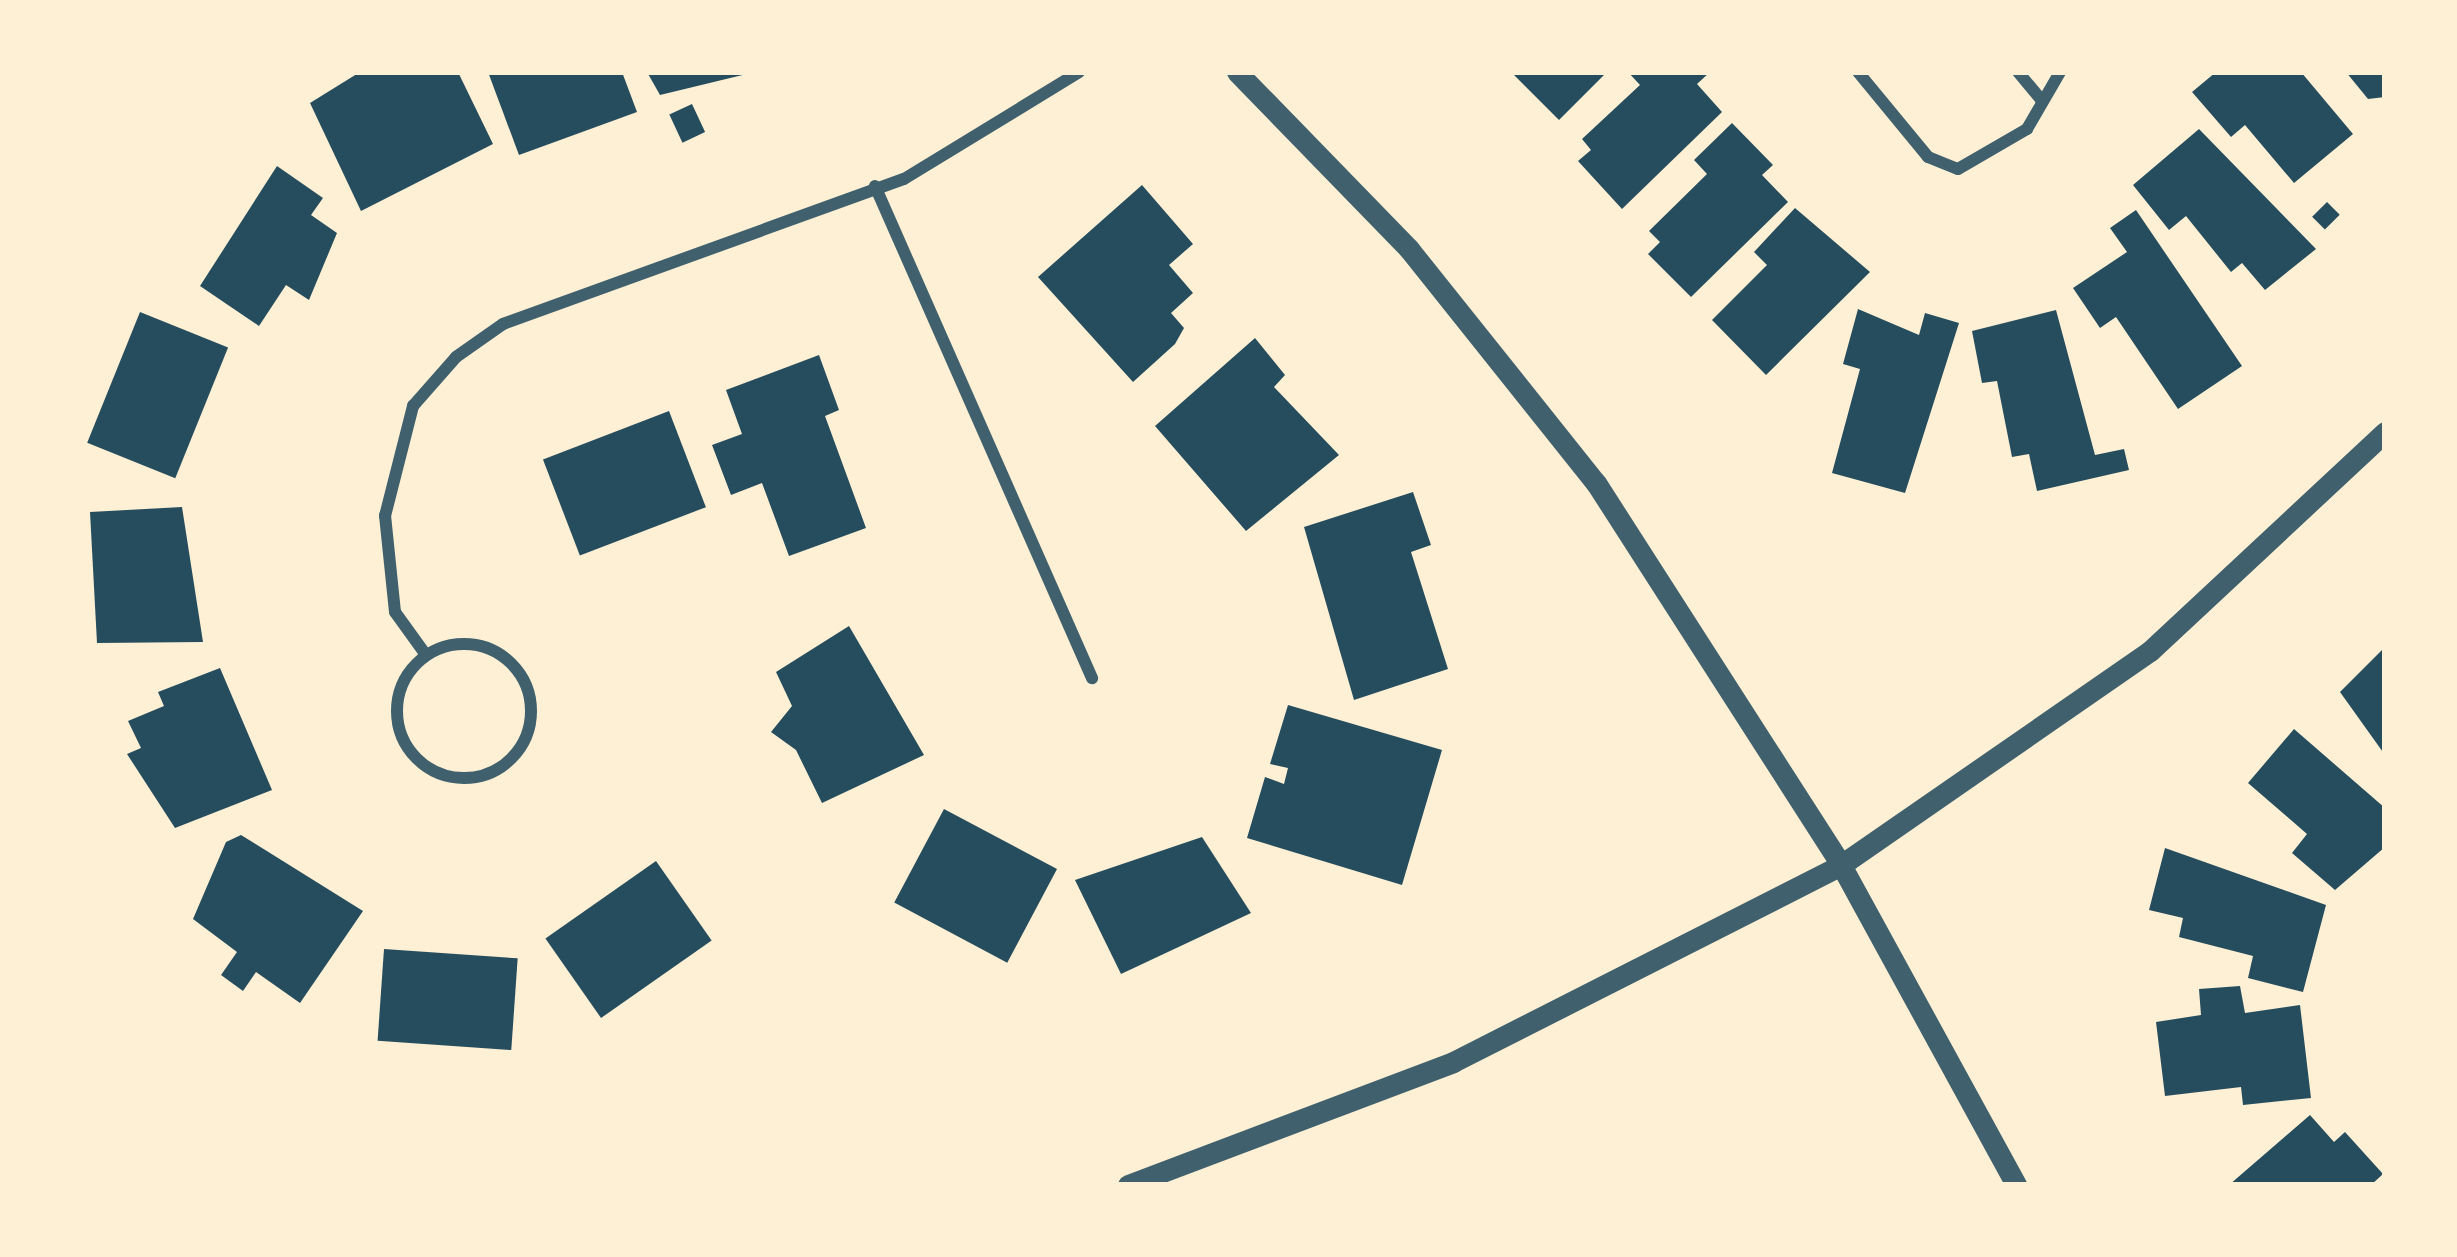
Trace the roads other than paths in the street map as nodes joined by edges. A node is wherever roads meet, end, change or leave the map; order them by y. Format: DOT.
graph roads {
  1 [pos="1079,72"];
  2 [pos="1237,72"];
  3 [pos="1858,72"];
  4 [pos="2018,72"];
  5 [pos="2060,72"];
  6 [pos="2042,99"];
  7 [pos="875,186"];
  8 [pos="2385,432"];
  9 [pos="426,655"];
  10 [pos="1092,678"];
  11 [pos="1841,865"];
  12 [pos="1128,1185"];
  13 [pos="2016,1185"];
  1 -- 7 [label="street"];
  2 -- 11 [label="street"];
  3 -- 6 [label="street"];
  4 -- 6 [label="street"];
  5 -- 6 [label="street"];
  7 -- 9 [label="street"];
  7 -- 10 [label="street"];
  8 -- 11 [label="street"];
  9 -- 9 [label="street"];
  11 -- 12 [label="street"];
  11 -- 13 [label="street"];
}
